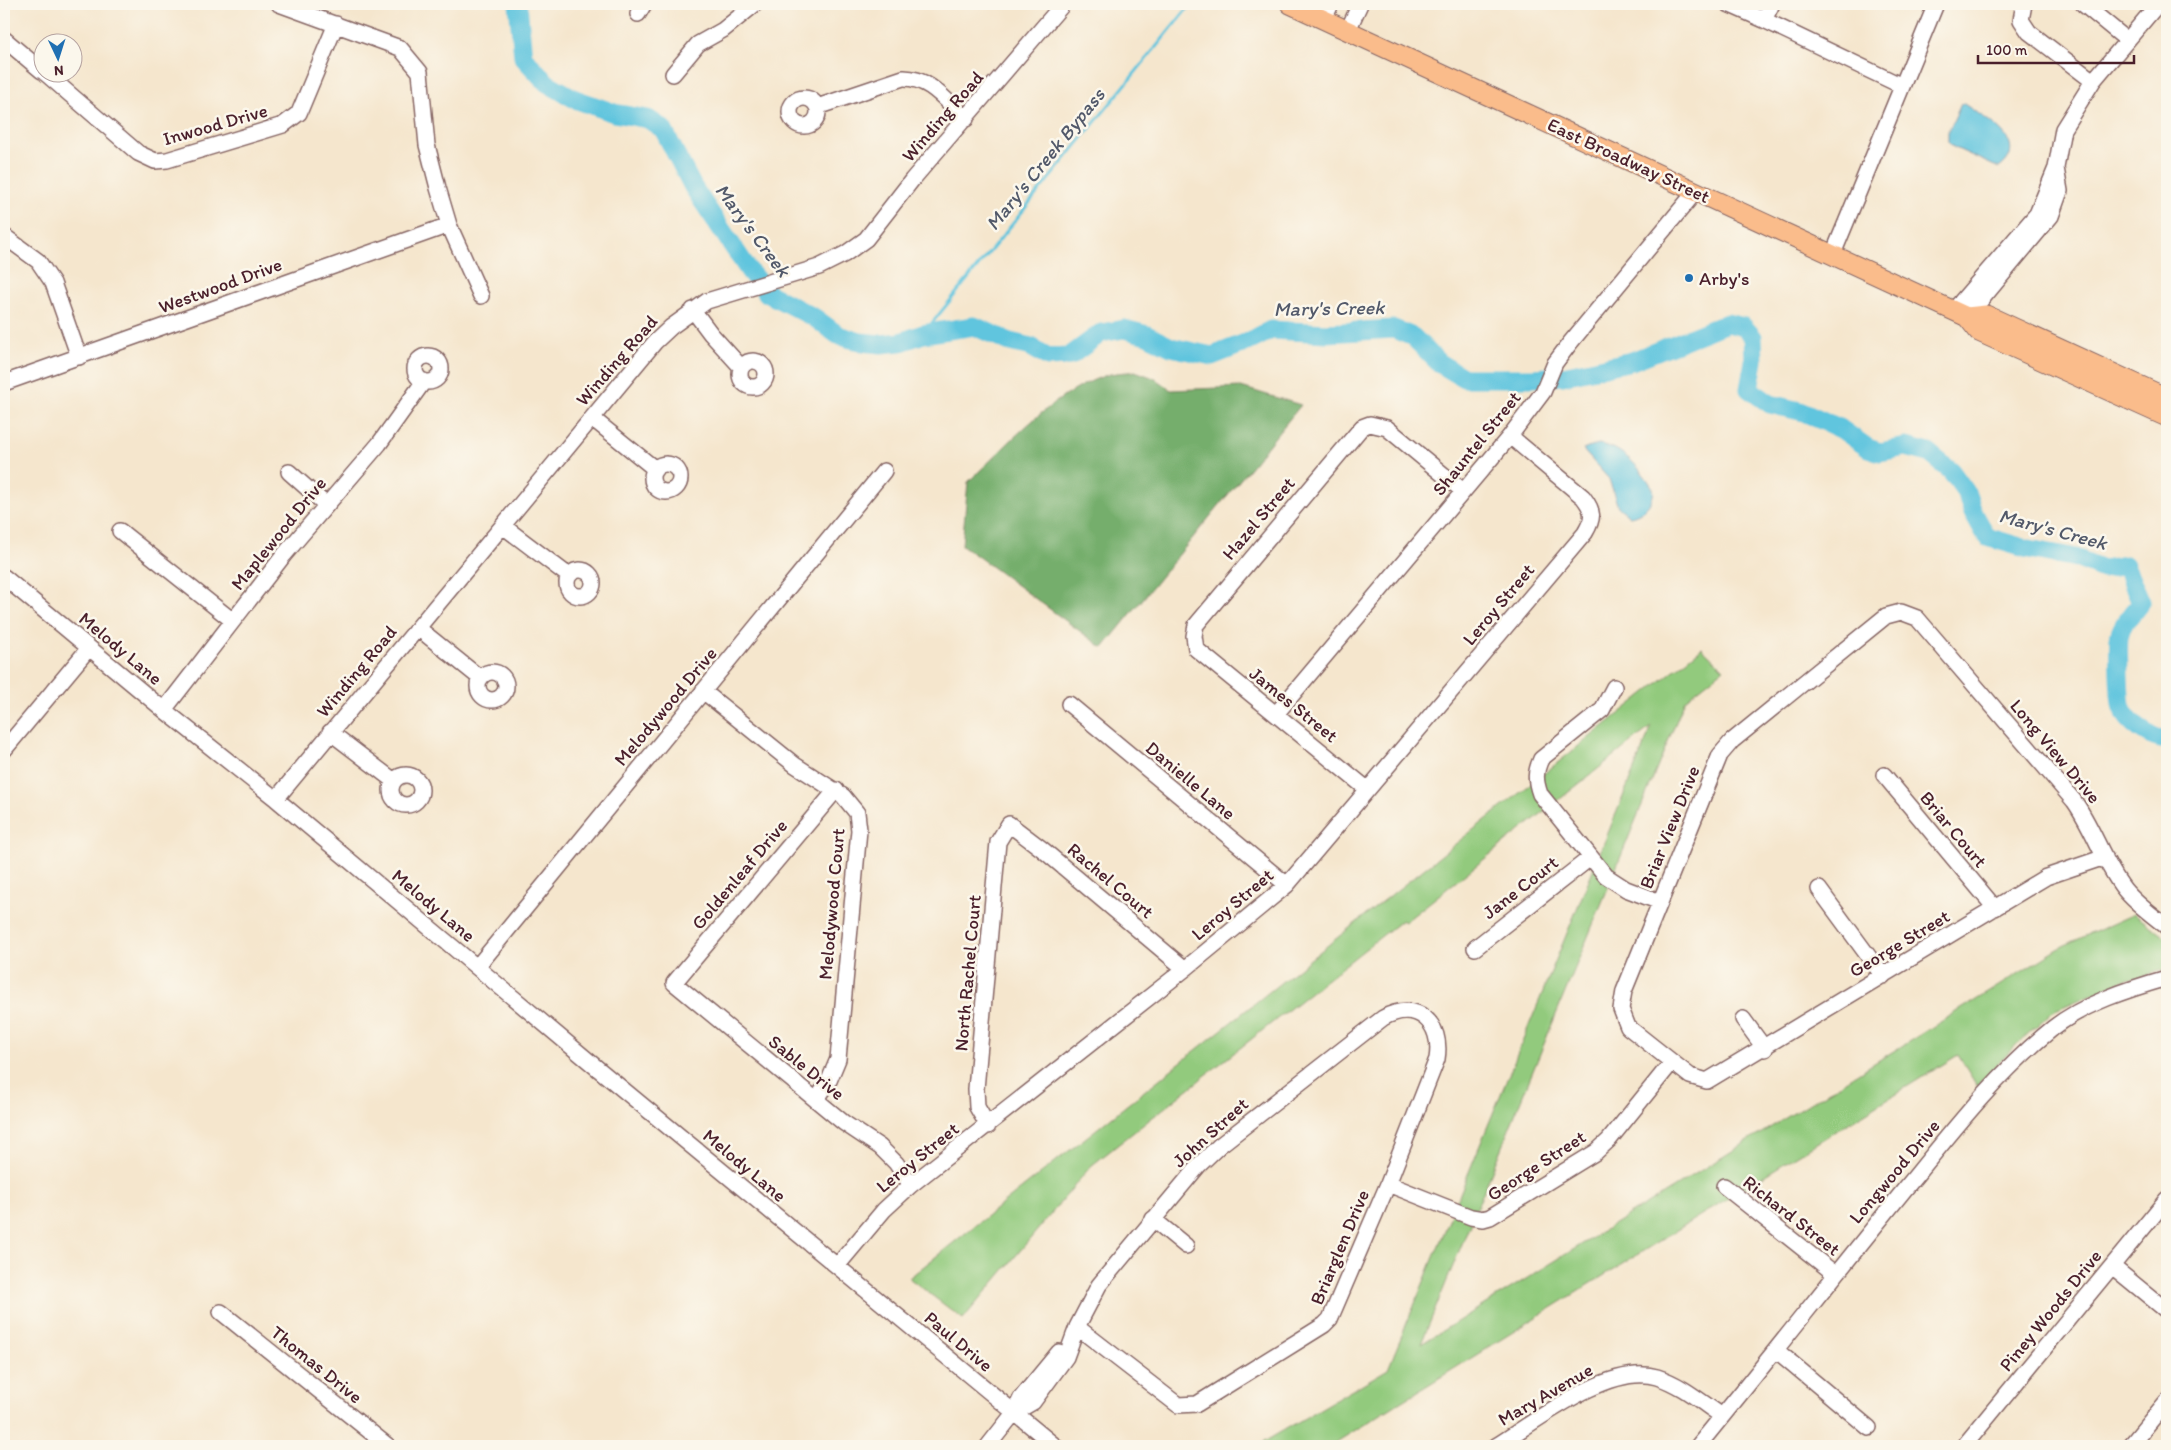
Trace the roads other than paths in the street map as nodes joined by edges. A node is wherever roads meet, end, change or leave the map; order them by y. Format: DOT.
graph roads {
  1 [pos="279,4"];
  2 [pos="755,4"];
  3 [pos="1290,4"];
  4 [pos="1360,4"];
  5 [pos="1728,4"];
  6 [pos="1772,4"];
  7 [pos="1936,4"];
  8 [pos="2024,4"];
  9 [pos="2083,4"];
  10 [pos="2158,4"];
  11 [pos="1057,6"];
  12 [pos="312,9"];
  13 [pos="1328,12"];
  14 [pos="1764,20"];
  15 [pos="336,24"];
  16 [pos="1348,30"];
  17 [pos="4,38"];
  18 [pos="2127,40"];
  19 [pos="32,62"];
  20 [pos="673,74"];
  21 [pos="2092,81"];
  22 [pos="55,82"];
  23 [pos="1902,86"];
  24 [pos="817,107"];
  25 [pos="966,119"];
  26 [pos="1696,191"];
  27 [pos="449,224"];
  28 [pos="4,236"];
  29 [pos="1833,254"];
  30 [pos="480,296"];
  31 [pos="693,310"];
  32 [pos="1961,313"];
  33 [pos="78,357"];
  34 [pos="2041,361"];
  35 [pos="742,367"];
  36 [pos="424,381"];
  37 [pos="4,383"];
  38 [pos="2138,385"];
  39 [pos="2167,398"];
  40 [pos="2167,417"];
  41 [pos="592,418"];
  42 [pos="1510,436"];
  43 [pos="655,469"];
  44 [pos="289,472"];
  45 [pos="884,472"];
  46 [pos="1463,491"];
  47 [pos="325,504"];
  48 [pos="503,526"];
  49 [pos="120,531"];
  50 [pos="569,576"];
  51 [pos="4,577"];
  52 [pos="1901,612"];
  53 [pos="233,622"];
  54 [pos="418,628"];
  55 [pos="89,648"];
  56 [pos="1196,650"];
  57 [pos="480,678"];
  58 [pos="1614,687"];
  59 [pos="703,691"];
  60 [pos="1069,704"];
  61 [pos="164,710"];
  62 [pos="1276,714"];
  63 [pos="330,732"];
  64 [pos="4,750"];
  65 [pos="1884,775"];
  66 [pos="394,781"];
  67 [pos="1367,789"];
  68 [pos="836,790"];
  69 [pos="276,799"];
  70 [pos="1009,824"];
  71 [pos="2104,857"];
  72 [pos="1590,858"];
  73 [pos="1287,886"];
  74 [pos="1819,889"];
  75 [pos="1660,902"];
  76 [pos="1994,908"];
  77 [pos="2167,927"];
  78 [pos="1475,948"];
  79 [pos="477,967"];
  80 [pos="1185,969"];
  81 [pos="1883,976"];
  82 [pos="2167,978"];
  83 [pos="674,983"];
  84 [pos="1743,1019"];
  85 [pos="1428,1020"];
  86 [pos="1765,1048"];
  87 [pos="1672,1062"];
  88 [pos="1720,1074"];
  89 [pos="816,1100"];
  90 [pos="988,1126"];
  91 [pos="1388,1184"];
  92 [pos="911,1185"];
  93 [pos="1724,1186"];
  94 [pos="2167,1199"];
  95 [pos="1153,1219"];
  96 [pos="1186,1246"];
  97 [pos="837,1266"];
  98 [pos="2112,1266"];
  99 [pos="1835,1274"];
  100 [pos="2167,1311"];
  101 [pos="221,1312"];
  102 [pos="1077,1327"];
  103 [pos="1776,1350"];
  104 [pos="2167,1401"];
  105 [pos="1014,1413"];
  106 [pos="1722,1416"];
  107 [pos="1870,1428"];
  108 [pos="388,1446"];
  109 [pos="988,1446"];
  110 [pos="1055,1446"];
  111 [pos="1496,1446"];
  112 [pos="1698,1446"];
  113 [pos="1964,1446"];
  114 [pos="2130,1446"];
  1 -- 12 [label="street"];
  2 -- 20 [label="street"];
  3 -- 13 [label="main road, East Broadway Street"];
  4 -- 16 [label="street"];
  5 -- 14 [label="street"];
  6 -- 14 [label="street"];
  7 -- 23 [label="street"];
  8 -- 21 [label="street"];
  9 -- 18 [label="street"];
  10 -- 18 [label="street"];
  11 -- 25 [label="street, Winding Road"];
  12 -- 15 [label="street"];
  13 -- 16 [label="main road, East Broadway Street"];
  14 -- 23 [label="street"];
  15 -- 22 [label="street, Inwood Drive"];
  15 -- 27 [label="street"];
  16 -- 26 [label="main road, East Broadway Street"];
  17 -- 19 [label="street, Inwood Drive"];
  18 -- 21 [label="street"];
  21 -- 32 [label="street"];
  23 -- 29 [label="street"];
  24 -- 25 [label="street"];
  25 -- 31 [label="street, Winding Road"];
  26 -- 29 [label="main road, East Broadway Street"];
  26 -- 42 [label="street, Shauntel Street"];
  27 -- 30 [label="street"];
  27 -- 33 [label="street, Westwood Drive"];
  28 -- 33 [label="street"];
  29 -- 32 [label="main road, East Broadway Street"];
  31 -- 35 [label="street"];
  31 -- 41 [label="street, Winding Road"];
  32 -- 34 [label="main road, East Broadway Street"];
  32 -- 38 [label="main road, East Broadway Street"];
  33 -- 37 [label="street, Westwood Drive"];
  34 -- 38 [label="main road"];
  34 -- 40 [label="main road, East Broadway Street"];
  36 -- 47 [label="street, Maplewood Drive"];
  38 -- 39 [label="main road, East Broadway Street"];
  41 -- 43 [label="street"];
  41 -- 48 [label="street, Winding Road"];
  42 -- 46 [label="street, Shauntel Street"];
  42 -- 67 [label="street, Leroy Street"];
  44 -- 47 [label="street"];
  45 -- 59 [label="street, Melodywood Drive"];
  46 -- 56 [label="street, Hazel Street"];
  46 -- 62 [label="street, Shauntel Street"];
  47 -- 53 [label="street, Maplewood Drive"];
  48 -- 50 [label="street"];
  48 -- 54 [label="street, Winding Road"];
  49 -- 53 [label="street"];
  51 -- 55 [label="street, Melody Lane"];
  52 -- 71 [label="street, Long View Drive"];
  52 -- 75 [label="street, Briar View Drive"];
  53 -- 61 [label="street, Maplewood Drive"];
  54 -- 57 [label="street"];
  54 -- 63 [label="street, Winding Road"];
  55 -- 61 [label="street, Melody Lane"];
  55 -- 64 [label="street"];
  56 -- 62 [label="street, James Street"];
  58 -- 72 [label="street"];
  59 -- 68 [label="street, Melodywood Court"];
  59 -- 79 [label="street, Melodywood Drive"];
  60 -- 73 [label="street, Danielle Lane"];
  61 -- 69 [label="street, Melody Lane"];
  62 -- 67 [label="street, James Street"];
  63 -- 66 [label="street"];
  63 -- 69 [label="street, Winding Road"];
  65 -- 76 [label="street, Briar Court"];
  67 -- 73 [label="street, Leroy Street"];
  68 -- 83 [label="street, Goldenleaf Drive"];
  68 -- 89 [label="street, Melodywood Court"];
  69 -- 79 [label="street, Melody Lane"];
  70 -- 80 [label="street, Rachel Court"];
  70 -- 90 [label="street, North Rachel Court"];
  71 -- 76 [label="street, George Street"];
  71 -- 77 [label="street, Long View Drive"];
  72 -- 75 [label="street"];
  72 -- 78 [label="street, Jane Court"];
  73 -- 80 [label="street, Leroy Street"];
  74 -- 81 [label="street"];
  75 -- 87 [label="street, Briar View Drive"];
  76 -- 81 [label="street, George Street"];
  79 -- 97 [label="street, Melody Lane"];
  80 -- 90 [label="street, Leroy Street"];
  81 -- 86 [label="street, George Street"];
  82 -- 99 [label="street, Longwood Drive"];
  83 -- 89 [label="street, Sable Drive"];
  84 -- 86 [label="street"];
  85 -- 91 [label="street, Briarglen Drive"];
  85 -- 95 [label="street, John Street"];
  86 -- 88 [label="street, George Street"];
  87 -- 88 [label="street, Briar View Drive"];
  87 -- 91 [label="street, George Street"];
  89 -- 92 [label="street, Sable Drive"];
  90 -- 92 [label="street, Leroy Street"];
  91 -- 102 [label="street, Briarglen Drive"];
  92 -- 97 [label="street, Leroy Street"];
  93 -- 99 [label="street, Richard Street"];
  94 -- 98 [label="street, Piney Woods Drive"];
  95 -- 96 [label="street"];
  95 -- 102 [label="street, John Street"];
  97 -- 105 [label="street, Paul Drive"];
  98 -- 100 [label="street"];
  98 -- 113 [label="street, Piney Woods Drive"];
  99 -- 103 [label="street, Longwood Drive"];
  101 -- 108 [label="street, Thomas Drive"];
  102 -- 105 [label="street, John Street"];
  103 -- 106 [label="street, Longwood Drive"];
  103 -- 107 [label="street"];
  104 -- 114 [label="street"];
  105 -- 109 [label="street, John Street"];
  105 -- 110 [label="street, Paul Drive"];
  106 -- 111 [label="street, Mary Avenue"];
  106 -- 112 [label="street, Longwood Drive"];
}
